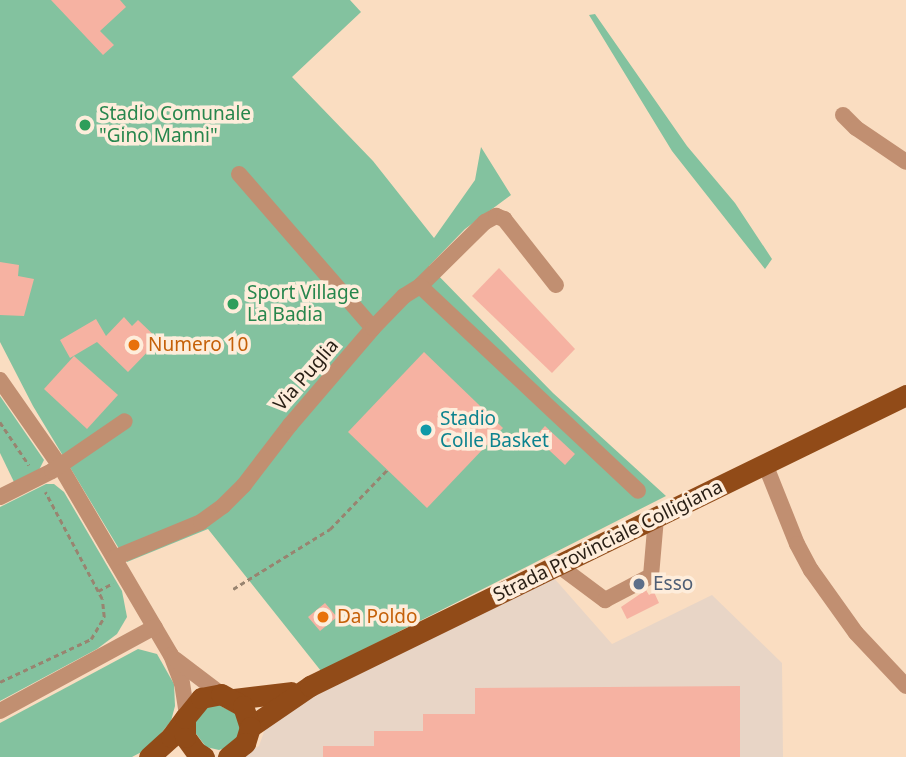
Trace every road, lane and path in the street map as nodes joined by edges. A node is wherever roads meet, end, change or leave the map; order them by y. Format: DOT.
graph roads {
  1 [pos="843,116"];
  2 [pos="906,162"];
  3 [pos="239,174"];
  4 [pos="556,285"];
  5 [pos="420,286"];
  6 [pos="373,328"];
  7 [pos="0,380"];
  8 [pos="906,395"];
  9 [pos="125,421"];
  10 [pos="0,422"];
  11 [pos="765,464"];
  12 [pos="60,466"];
  13 [pos="388,469"];
  14 [pos="38,479"];
  15 [pos="638,491"];
  16 [pos="0,498"];
  17 [pos="656,518"];
  18 [pos="114,558"];
  19 [pos="558,565"];
  20 [pos="233,589"];
  21 [pos="155,627"];
  22 [pos="171,655"];
  23 [pos="0,682"];
  24 [pos="310,686"];
  25 [pos="906,686"];
  26 [pos="228,696"];
  27 [pos="0,710"];
  28 [pos="186,715"];
  29 [pos="247,742"];
  30 [pos="149,757"];
  31 [pos="177,757"];
  32 [pos="202,757"];
  33 [pos="228,757"];
  1 -- 2 [label="street"];
  3 -- 6 [label="street"];
  4 -- 5 [label="street, Via Puglia"];
  5 -- 6 [label="street, Via Puglia"];
  5 -- 15 [label="street"];
  6 -- 18 [label="street, Via Puglia"];
  7 -- 12 [label="street"];
  8 -- 11 [label="main road, Strada Provinciale Colligiana"];
  9 -- 12 [label="street"];
  10 -- 14 [label="path"];
  11 -- 17 [label="main road, Strada Provinciale Colligiana"];
  11 -- 25 [label="street"];
  12 -- 14 [label="street"];
  12 -- 18 [label="street"];
  13 -- 20 [label="path"];
  14 -- 16 [label="street"];
  14 -- 23 [label="path"];
  17 -- 19 [label="main road, Strada Provinciale Colligiana"];
  17 -- 19 [label="street"];
  18 -- 21 [label="street"];
  19 -- 24 [label="main road, Strada Provinciale Colligiana"];
  21 -- 22 [label="street"];
  21 -- 27 [label="street"];
  22 -- 26 [label="street"];
  22 -- 28 [label="street"];
  24 -- 26 [label="main road, Strada Provinciale Colligiana"];
  24 -- 29 [label="main road, Strada Provinciale Colligiana"];
  26 -- 28 [label="main road"];
  26 -- 29 [label="main road"];
  28 -- 30 [label="main road"];
  28 -- 32 [label="main road"];
  29 -- 33 [label="main road, Strada Provinciale Colligiana"];
  31 -- 32 [label="main road"];
}
